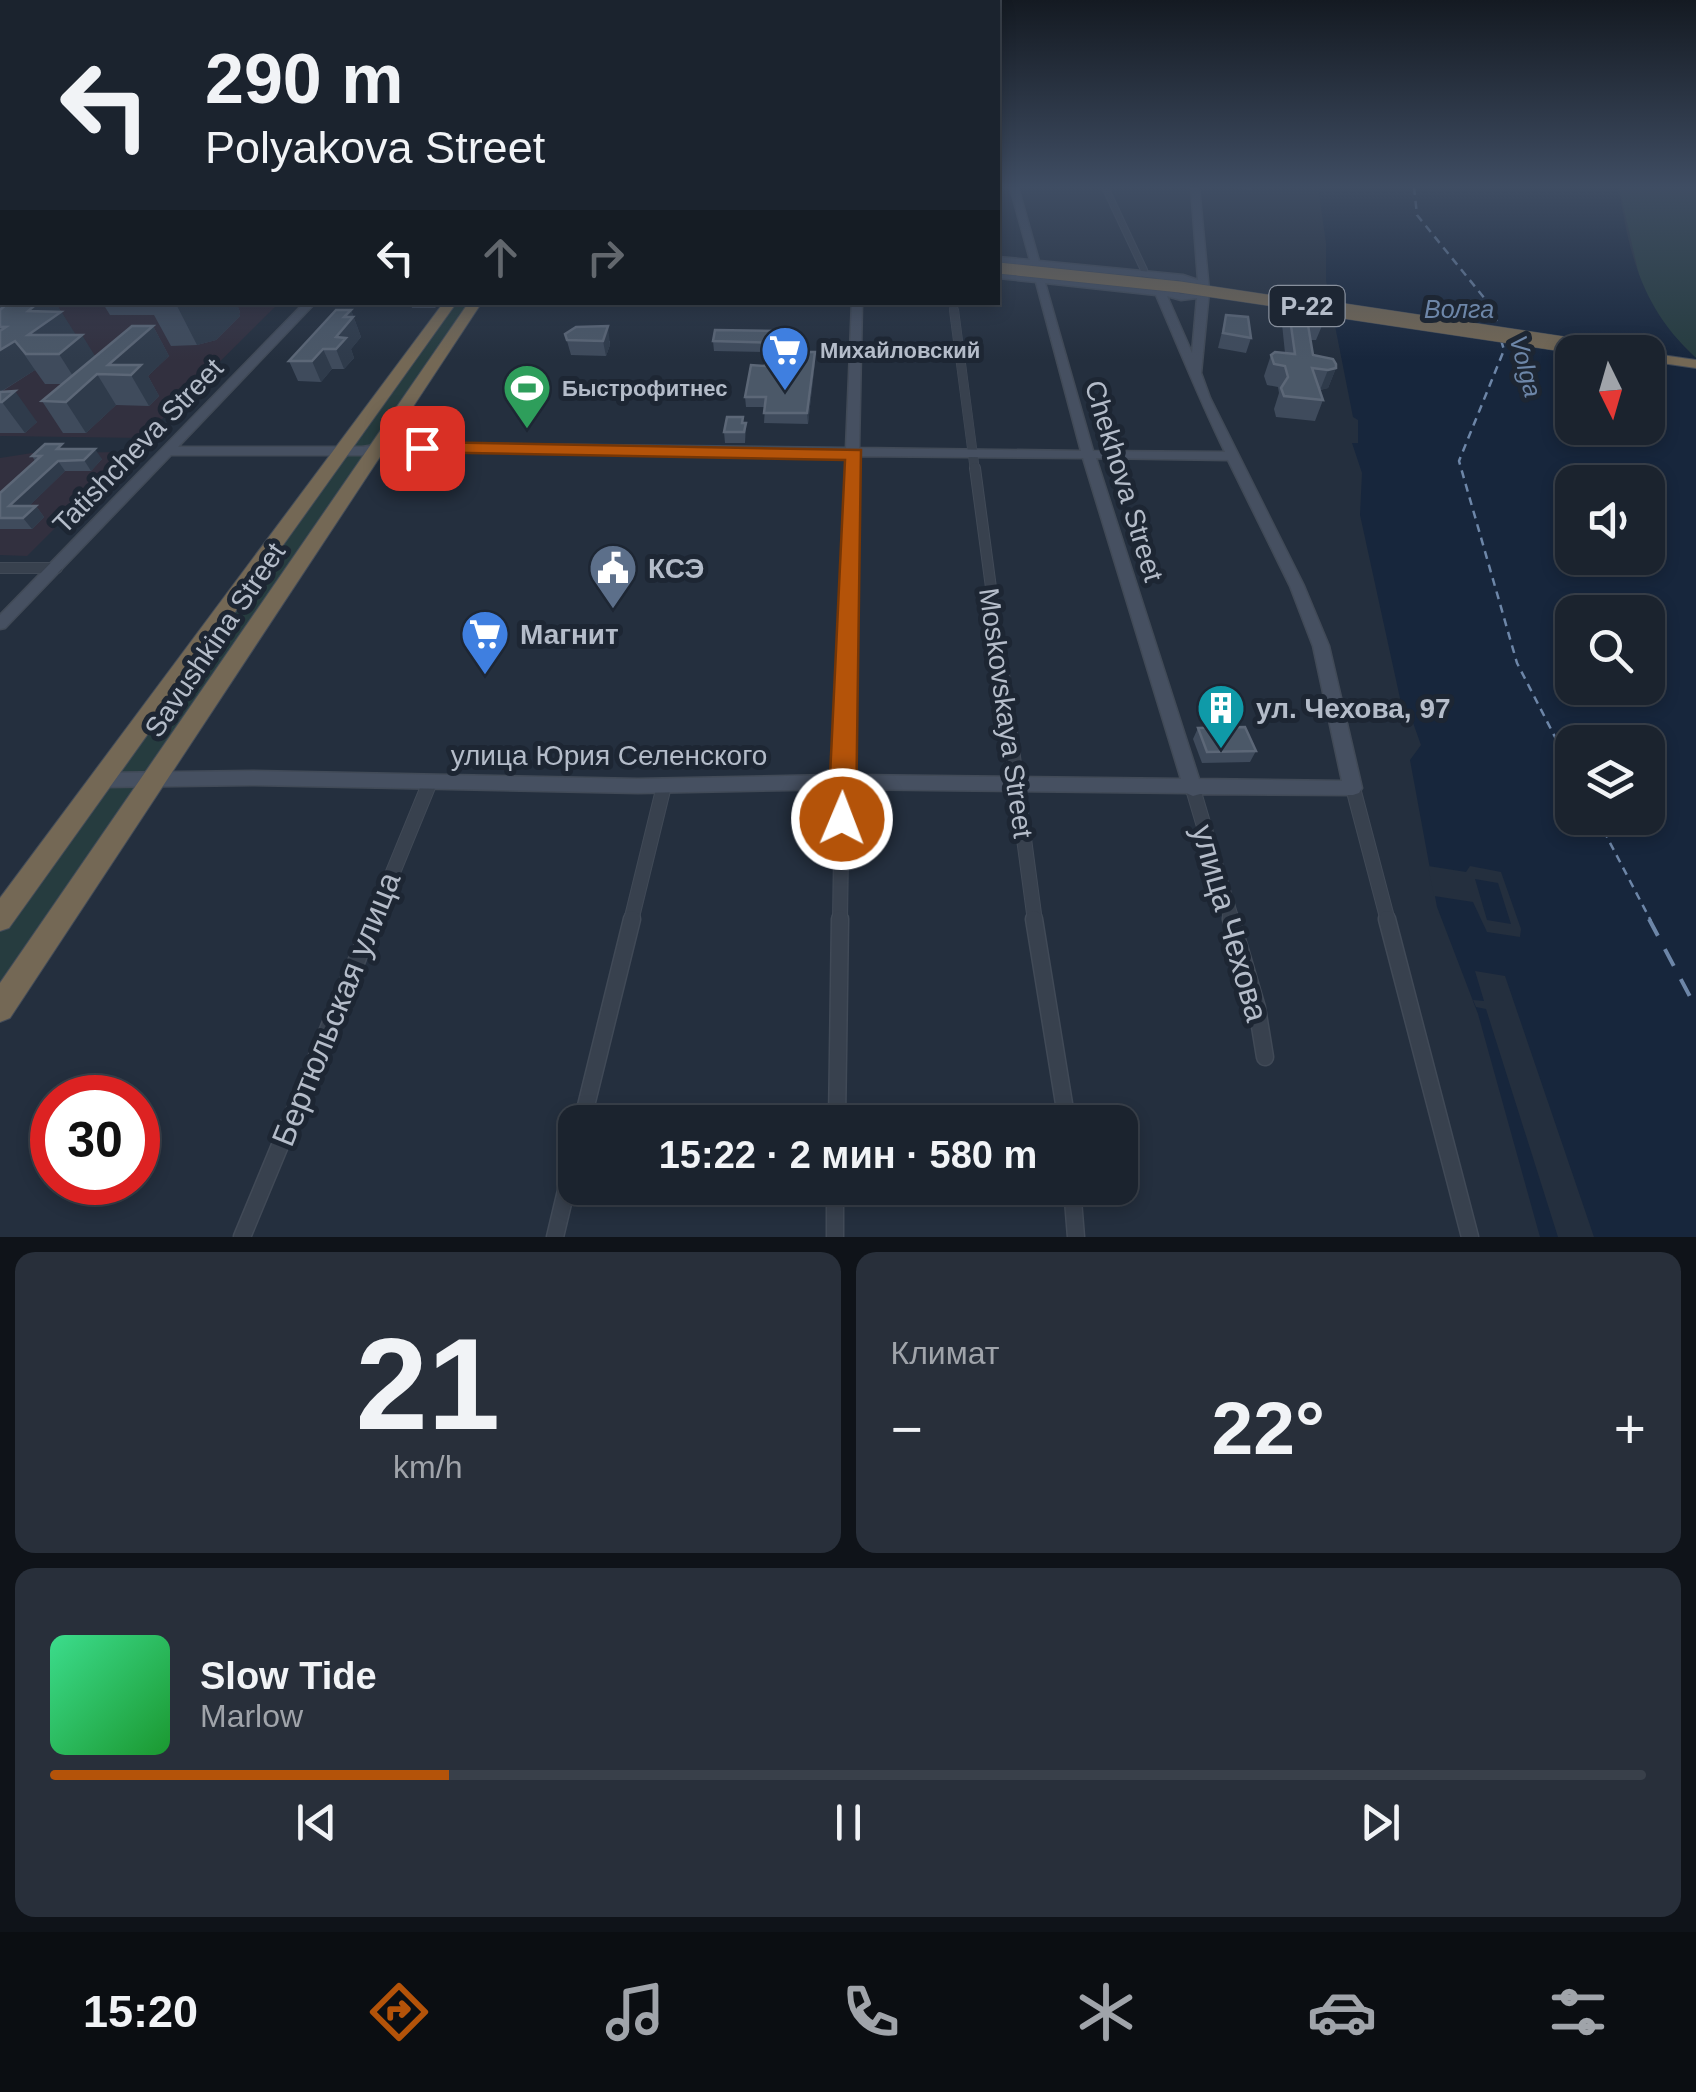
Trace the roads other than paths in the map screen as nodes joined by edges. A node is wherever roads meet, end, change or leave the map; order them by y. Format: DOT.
graph roads {
  1 [pos="1030,245"];
  2 [pos="1132,245"];
  3 [pos="1199,245"];
  4 [pos="1035,263"];
  5 [pos="1201,264"];
  6 [pos="1000,268"];
  7 [pos="1000,268"];
  8 [pos="1000,269"];
  9 [pos="1145,274"];
  10 [pos="1178,278"];
  11 [pos="1039,279"];
  12 [pos="1203,289"];
  13 [pos="1144,290"];
  14 [pos="1160,290"];
  15 [pos="308,305"];
  16 [pos="449,305"];
  17 [pos="474,305"];
  18 [pos="857,305"];
  19 [pos="952,305"];
  20 [pos="1555,343"];
  21 [pos="1665,359"];
  22 [pos="1696,364"];
  23 [pos="1196,372"];
  24 [pos="377,450"];
  25 [pos="340,451"];
  26 [pos="167,452"];
  27 [pos="854,454"];
  28 [pos="972,454"];
  29 [pos="1088,454"];
  30 [pos="1232,456"];
  31 [pos="0,568"];
  32 [pos="56,568"];
  33 [pos="0,624"];
  34 [pos="156,779"];
  35 [pos="104,780"];
  36 [pos="430,782"];
  37 [pos="842,782"];
  38 [pos="664,786"];
  39 [pos="1016,786"];
  40 [pos="1353,788"];
  41 [pos="1193,789"];
  42 [pos="0,919"];
  43 [pos="0,1008"];
  44 [pos="1266,1058"];
  45 [pos="586,1105"];
  46 [pos="838,1105"];
  47 [pos="1064,1105"];
  48 [pos="563,1205"];
  49 [pos="835,1205"];
  50 [pos="1073,1205"];
  51 [pos="242,1237"];
  52 [pos="555,1237"];
  53 [pos="835,1237"];
  54 [pos="1076,1237"];
  55 [pos="1470,1237"];
  1 -- 4 [label="street, Chekhova Street"];
  2 -- 9 [label="street"];
  3 -- 5 [label="street"];
  4 -- 6 [label="street"];
  4 -- 9 [label="street"];
  4 -- 11 [label="street, Chekhova Street"];
  5 -- 10 [label="street"];
  5 -- 12 [label="street"];
  7 -- 20 [label="highway, Р-22, bridge"];
  8 -- 11 [label="street"];
  9 -- 10 [label="street"];
  9 -- 13 [label="street"];
  10 -- 12 [label="street"];
  10 -- 14 [label="street"];
  11 -- 13 [label="street"];
  11 -- 29 [label="street, Chekhova Street"];
  12 -- 14 [label="street"];
  12 -- 23 [label="street"];
  13 -- 14 [label="street"];
  14 -- 23 [label="street"];
  15 -- 26 [label="street, Tatishcheva Street"];
  16 -- 25 [label="highway, Savushkina Street"];
  17 -- 24 [label="highway, Savushkina Street"];
  18 -- 27 [label="street"];
  19 -- 28 [label="street, Moskovskaya Street"];
  21 -- 22 [label="highway"];
  23 -- 30 [label="street"];
  24 -- 25 [label="street"];
  24 -- 27 [label="street"];
  24 -- 34 [label="highway, Savushkina Street"];
  25 -- 26 [label="street"];
  25 -- 35 [label="highway, Savushkina Street"];
  26 -- 32 [label="street, Tatishcheva Street"];
  27 -- 28 [label="street"];
  27 -- 37 [label="street"];
  28 -- 29 [label="street"];
  28 -- 39 [label="street, Moskovskaya Street"];
  29 -- 30 [label="street"];
  29 -- 41 [label="street, Chekhova Street"];
  30 -- 40 [label="street"];
  31 -- 32 [label="street"];
  32 -- 33 [label="street, Tatishcheva Street"];
  34 -- 35 [label="street, улица Юрия Селенского"];
  34 -- 36 [label="street, улица Юрия Селенского"];
  34 -- 43 [label="highway, Savushkina Street"];
  35 -- 42 [label="highway, Savushkina Street"];
  36 -- 38 [label="street, улица Юрия Селенского"];
  36 -- 51 [label="street, Бертюльская улица"];
  37 -- 38 [label="street, улица Юрия Селенского"];
  37 -- 39 [label="street, улица Юрия Селенского"];
  37 -- 46 [label="street"];
  38 -- 45 [label="street"];
  39 -- 41 [label="street, улица Юрия Селенского"];
  39 -- 47 [label="street, Moskovskaya Street"];
  40 -- 41 [label="street, улица Юрия Селенского"];
  40 -- 55 [label="street"];
  41 -- 44 [label="street, улица Чехова"];
  48 -- 52 [label="street"];
  49 -- 53 [label="street"];
  50 -- 54 [label="street"];
}
